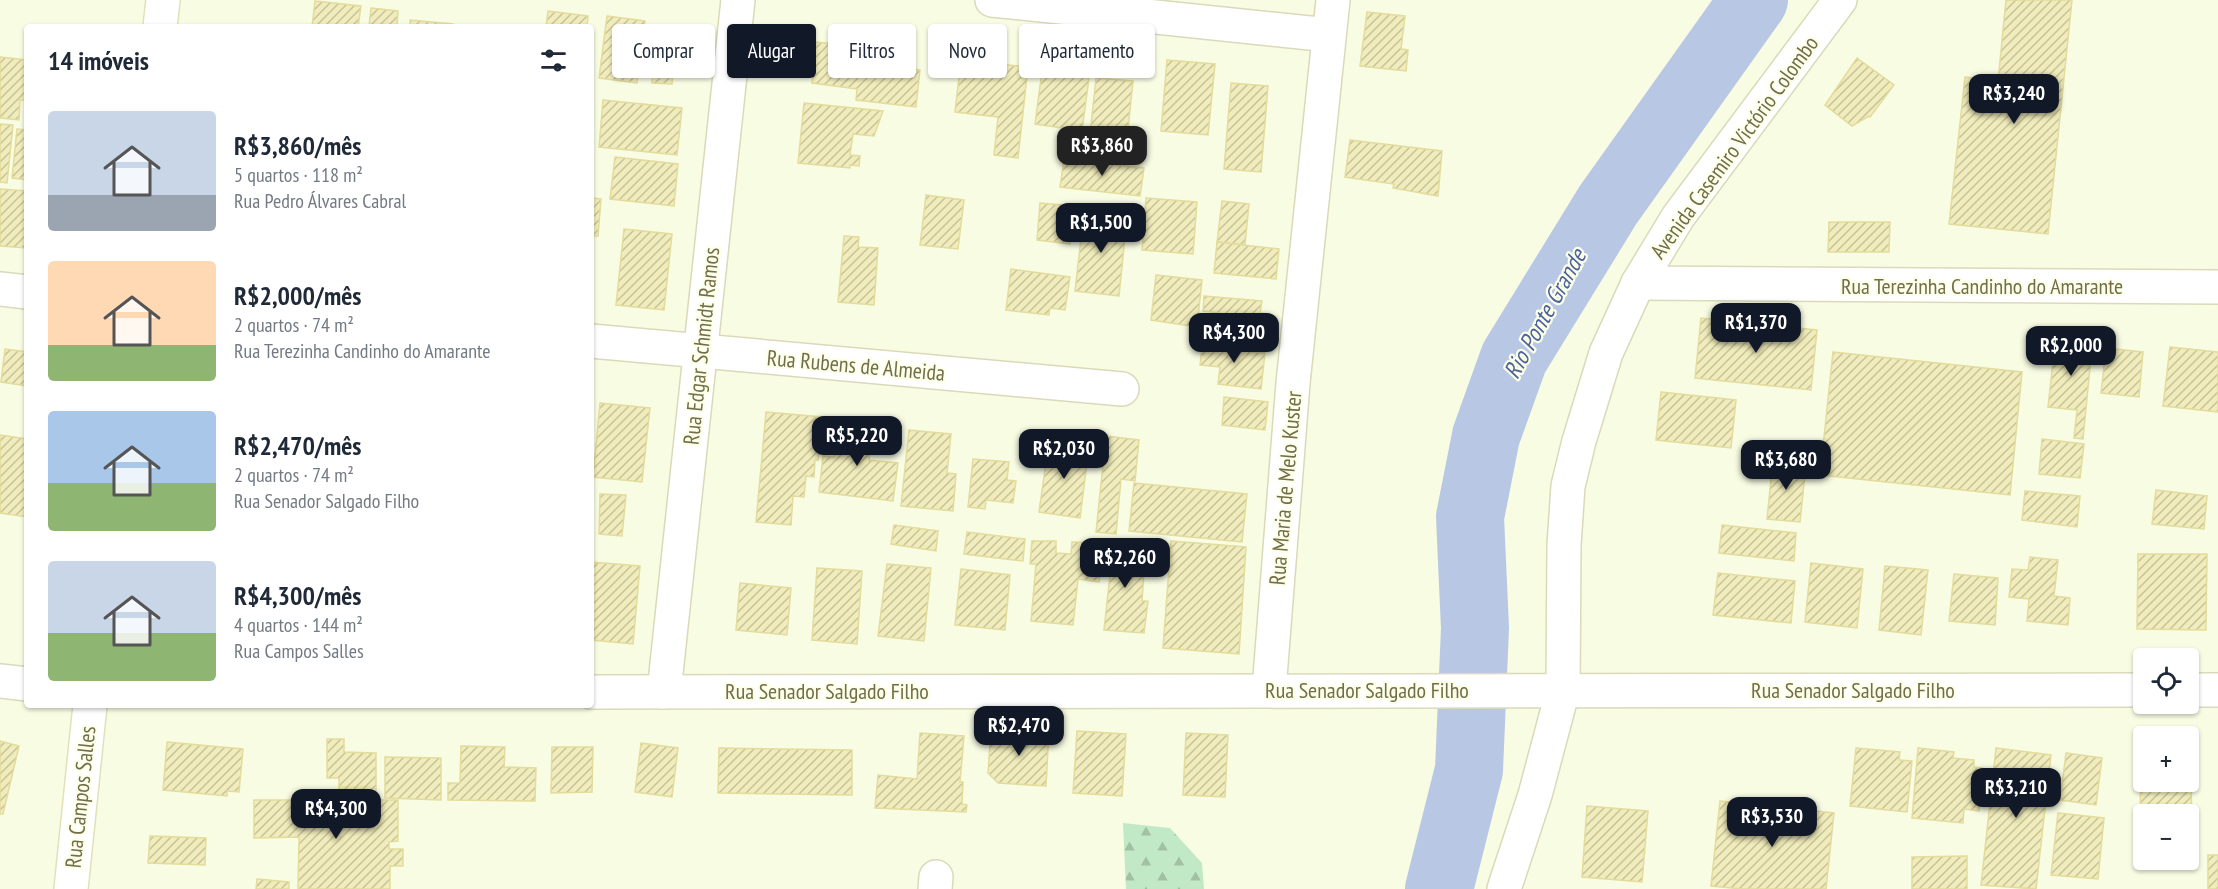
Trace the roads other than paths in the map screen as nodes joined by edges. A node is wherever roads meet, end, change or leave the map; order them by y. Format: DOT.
graph roads {
  1 [pos="163,0"];
  2 [pos="738,0"];
  3 [pos="992,0"];
  4 [pos="1333,0"];
  5 [pos="1840,0"];
  6 [pos="160,24"];
  7 [pos="1329,35"];
  8 [pos="1638,284"];
  9 [pos="2218,287"];
  10 [pos="0,289"];
  11 [pos="24,292"];
  12 [pos="594,341"];
  13 [pos="700,351"];
  14 [pos="1122,389"];
  15 [pos="0,681"];
  16 [pos="24,684"];
  17 [pos="1269,690"];
  18 [pos="1563,690"];
  19 [pos="2133,690"];
  20 [pos="2199,690"];
  21 [pos="2218,690"];
  22 [pos="594,692"];
  23 [pos="664,692"];
  24 [pos="90,708"];
  25 [pos="71,889"];
  26 [pos="1504,889"];
  1 -- 6 [label="street"];
  2 -- 13 [label="street, Rua Edgar Schmidt Ramos"];
  3 -- 7 [label="street"];
  4 -- 7 [label="street, Rua Maria de Melo Kuster"];
  5 -- 8 [label="street, Avenida Casemiro Victório Colombo"];
  7 -- 17 [label="street, Rua Maria de Melo Kuster"];
  8 -- 9 [label="street, Rua Terezinha Candinho do Amarante"];
  8 -- 18 [label="street, Avenida Casemiro Victório Colombo"];
  10 -- 11 [label="street"];
  12 -- 13 [label="street, Rua Rubens de Almeida"];
  13 -- 14 [label="street, Rua Rubens de Almeida"];
  13 -- 23 [label="street, Rua Edgar Schmidt Ramos"];
  15 -- 16 [label="street"];
  17 -- 18 [label="street, Rua Senador Salgado Filho"];
  17 -- 23 [label="street, Rua Senador Salgado Filho"];
  18 -- 19 [label="street, Rua Senador Salgado Filho"];
  18 -- 26 [label="street, Avenida Casemiro Victório Colombo"];
  20 -- 21 [label="street"];
  22 -- 23 [label="street, Rua Senador Salgado Filho"];
  24 -- 25 [label="street, Rua Campos Salles"];
}
